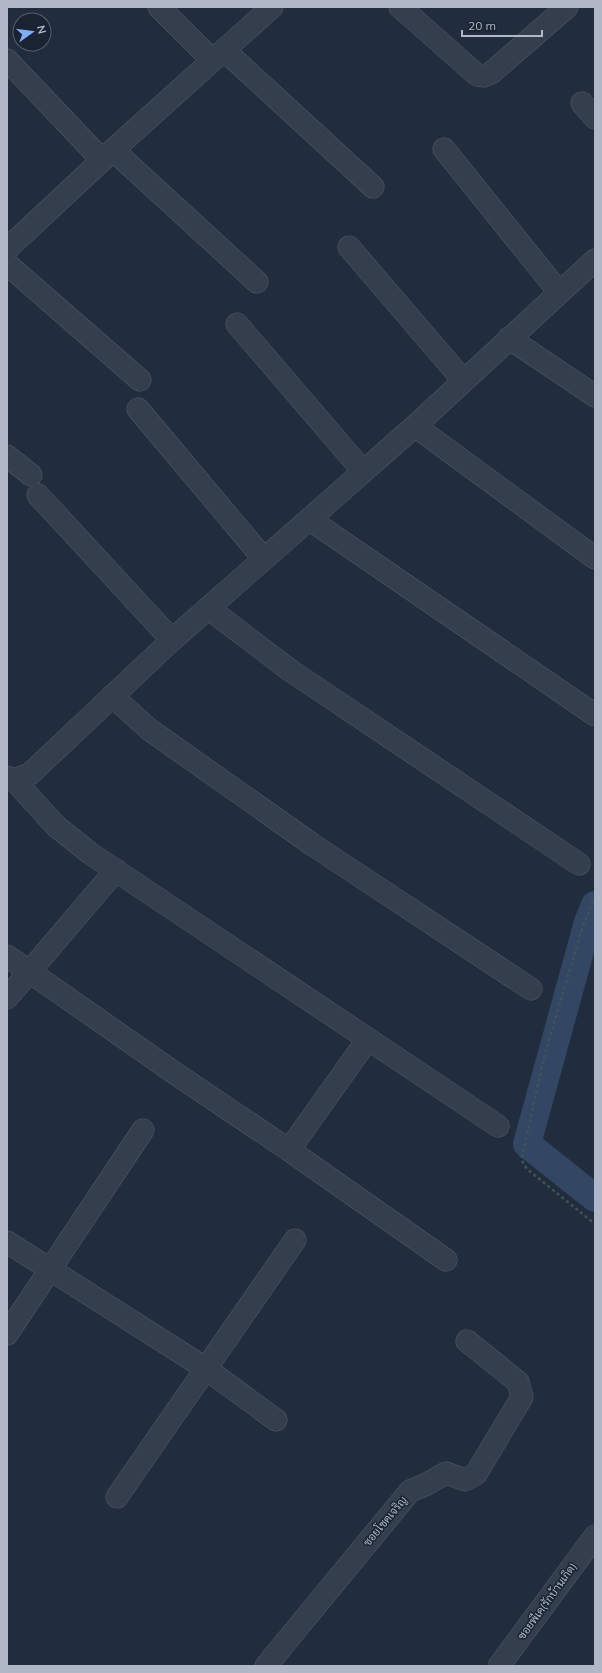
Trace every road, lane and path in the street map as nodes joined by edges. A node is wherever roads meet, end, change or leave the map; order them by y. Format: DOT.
graph roads {
  1 [pos="159,7"];
  2 [pos="272,7"];
  3 [pos="400,7"];
  4 [pos="567,7"];
  5 [pos="218,55"];
  6 [pos="7,60"];
  7 [pos="444,149"];
  8 [pos="108,155"];
  9 [pos="373,187"];
  10 [pos="349,247"];
  11 [pos="7,249"];
  12 [pos="595,260"];
  13 [pos="7,264"];
  14 [pos="257,282"];
  15 [pos="559,292"];
  16 [pos="237,324"];
  17 [pos="509,338"];
  18 [pos="140,380"];
  19 [pos="463,380"];
  20 [pos="595,396"];
  21 [pos="138,409"];
  22 [pos="415,426"];
  23 [pos="7,456"];
  24 [pos="363,471"];
  25 [pos="31,474"];
  26 [pos="38,494"];
  27 [pos="309,519"];
  28 [pos="595,558"];
  29 [pos="264,559"];
  30 [pos="208,608"];
  31 [pos="172,640"];
  32 [pos="112,696"];
  33 [pos="595,715"];
  34 [pos="11,779"];
  35 [pos="579,864"];
  36 [pos="116,870"];
  37 [pos="595,895"];
  38 [pos="7,956"];
  39 [pos="29,971"];
  40 [pos="531,989"];
  41 [pos="7,998"];
  42 [pos="368,1040"];
  43 [pos="498,1126"];
  44 [pos="143,1130"];
  45 [pos="289,1150"];
  46 [pos="595,1224"];
  47 [pos="295,1240"];
  48 [pos="7,1242"];
  49 [pos="446,1260"];
  50 [pos="50,1271"];
  51 [pos="7,1334"];
  52 [pos="468,1341"];
  53 [pos="205,1368"];
  54 [pos="276,1420"];
  55 [pos="117,1497"];
  56 [pos="595,1536"];
  57 [pos="266,1666"];
  58 [pos="499,1666"];
  1 -- 5 [label="street"];
  2 -- 5 [label="street"];
  3 -- 4 [label="street"];
  5 -- 8 [label="street"];
  5 -- 9 [label="street"];
  6 -- 8 [label="street"];
  7 -- 15 [label="street"];
  8 -- 11 [label="street"];
  8 -- 14 [label="street"];
  10 -- 19 [label="street"];
  12 -- 15 [label="street"];
  13 -- 18 [label="street"];
  15 -- 17 [label="street"];
  16 -- 24 [label="street"];
  17 -- 19 [label="street"];
  17 -- 20 [label="street"];
  19 -- 22 [label="street"];
  21 -- 29 [label="street"];
  22 -- 24 [label="street"];
  22 -- 28 [label="street"];
  23 -- 25 [label="street"];
  24 -- 27 [label="street"];
  26 -- 31 [label="street"];
  27 -- 29 [label="street"];
  27 -- 33 [label="street"];
  29 -- 30 [label="street"];
  30 -- 31 [label="street"];
  30 -- 35 [label="street"];
  31 -- 32 [label="street"];
  32 -- 34 [label="street"];
  32 -- 40 [label="street"];
  34 -- 36 [label="street"];
  36 -- 39 [label="street"];
  36 -- 42 [label="street"];
  37 -- 46 [label="path"];
  38 -- 39 [label="street"];
  39 -- 41 [label="street"];
  39 -- 45 [label="street"];
  42 -- 43 [label="street"];
  42 -- 45 [label="street"];
  44 -- 50 [label="street"];
  45 -- 49 [label="street"];
  47 -- 53 [label="street"];
  48 -- 50 [label="street"];
  50 -- 51 [label="street"];
  50 -- 53 [label="street"];
  52 -- 57 [label="street, ซอยโชคเจริญ"];
  53 -- 54 [label="street"];
  53 -- 55 [label="street"];
  56 -- 58 [label="street, ซอยพีเค(รักบ้านเกิด)"];
}
